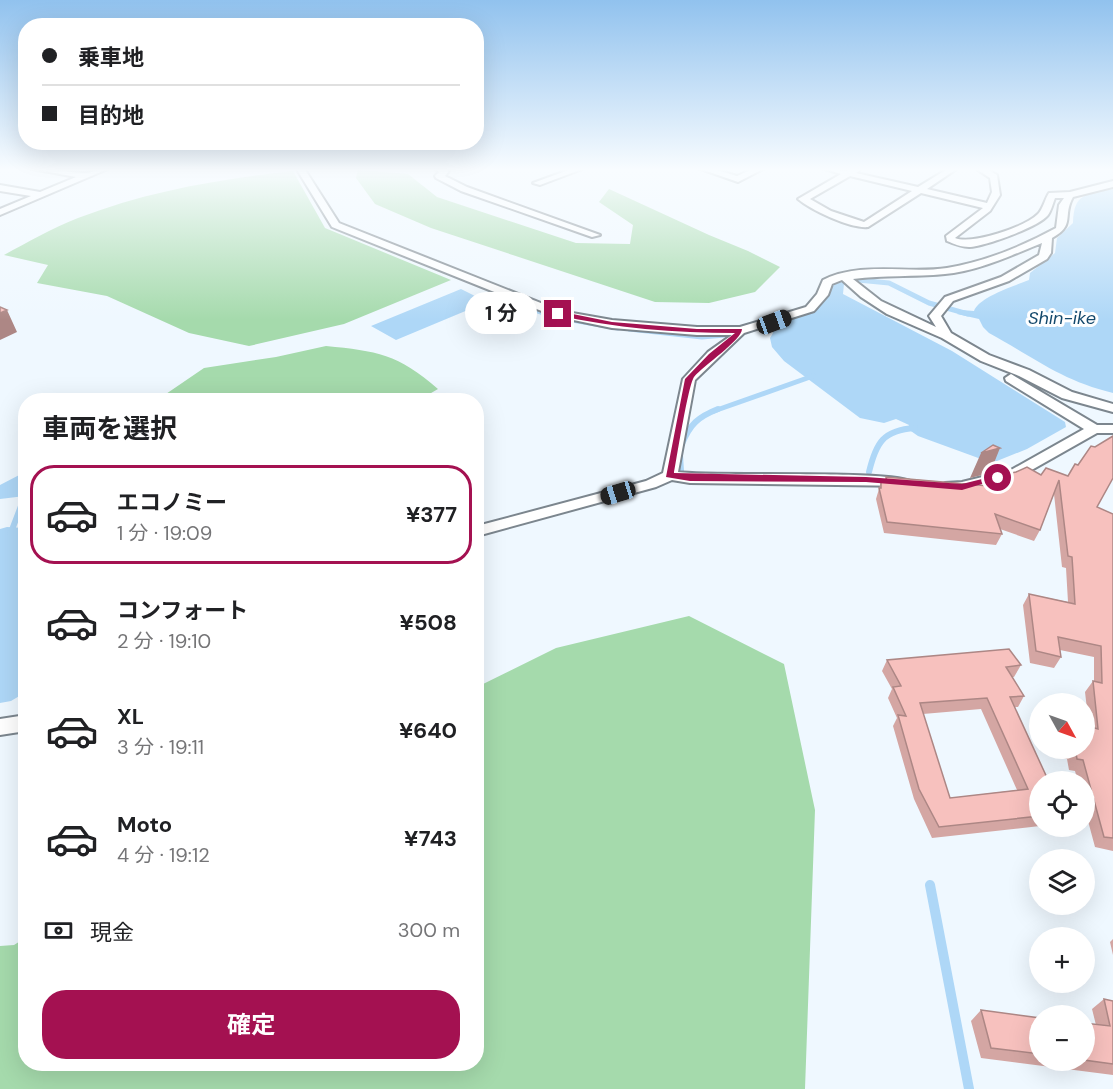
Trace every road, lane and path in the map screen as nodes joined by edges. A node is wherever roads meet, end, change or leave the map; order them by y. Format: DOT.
graph roads {
  1 [pos="331,219"];
  2 [pos="549,219"];
  3 [pos="846,219"];
  4 [pos="875,219"];
  5 [pos="972,219"];
  6 [pos="1038,219"];
  7 [pos="1063,219"];
  8 [pos="595,235"];
  9 [pos="1047,237"];
  10 [pos="847,280"];
  11 [pos="740,331"];
  12 [pos="946,335"];
  13 [pos="985,358"];
  14 [pos="1113,408"];
  15 [pos="1094,429"];
  16 [pos="1113,429"];
  17 [pos="670,475"];
  18 [pos="484,529"];
  19 [pos="18,724"];
  20 [pos="0,727"];
  1 -- 11 [label="street"];
  2 -- 8 [label="street"];
  3 -- 4 [label="street"];
  5 -- 6 [label="street"];
  7 -- 9 [label="street"];
  9 -- 10 [label="street"];
  9 -- 12 [label="street"];
  10 -- 11 [label="street"];
  10 -- 12 [label="street"];
  11 -- 17 [label="street"];
  12 -- 13 [label="street"];
  13 -- 14 [label="street"];
  13 -- 15 [label="street"];
  15 -- 16 [label="street"];
  15 -- 17 [label="street"];
  17 -- 18 [label="street"];
  19 -- 20 [label="street"];
}
